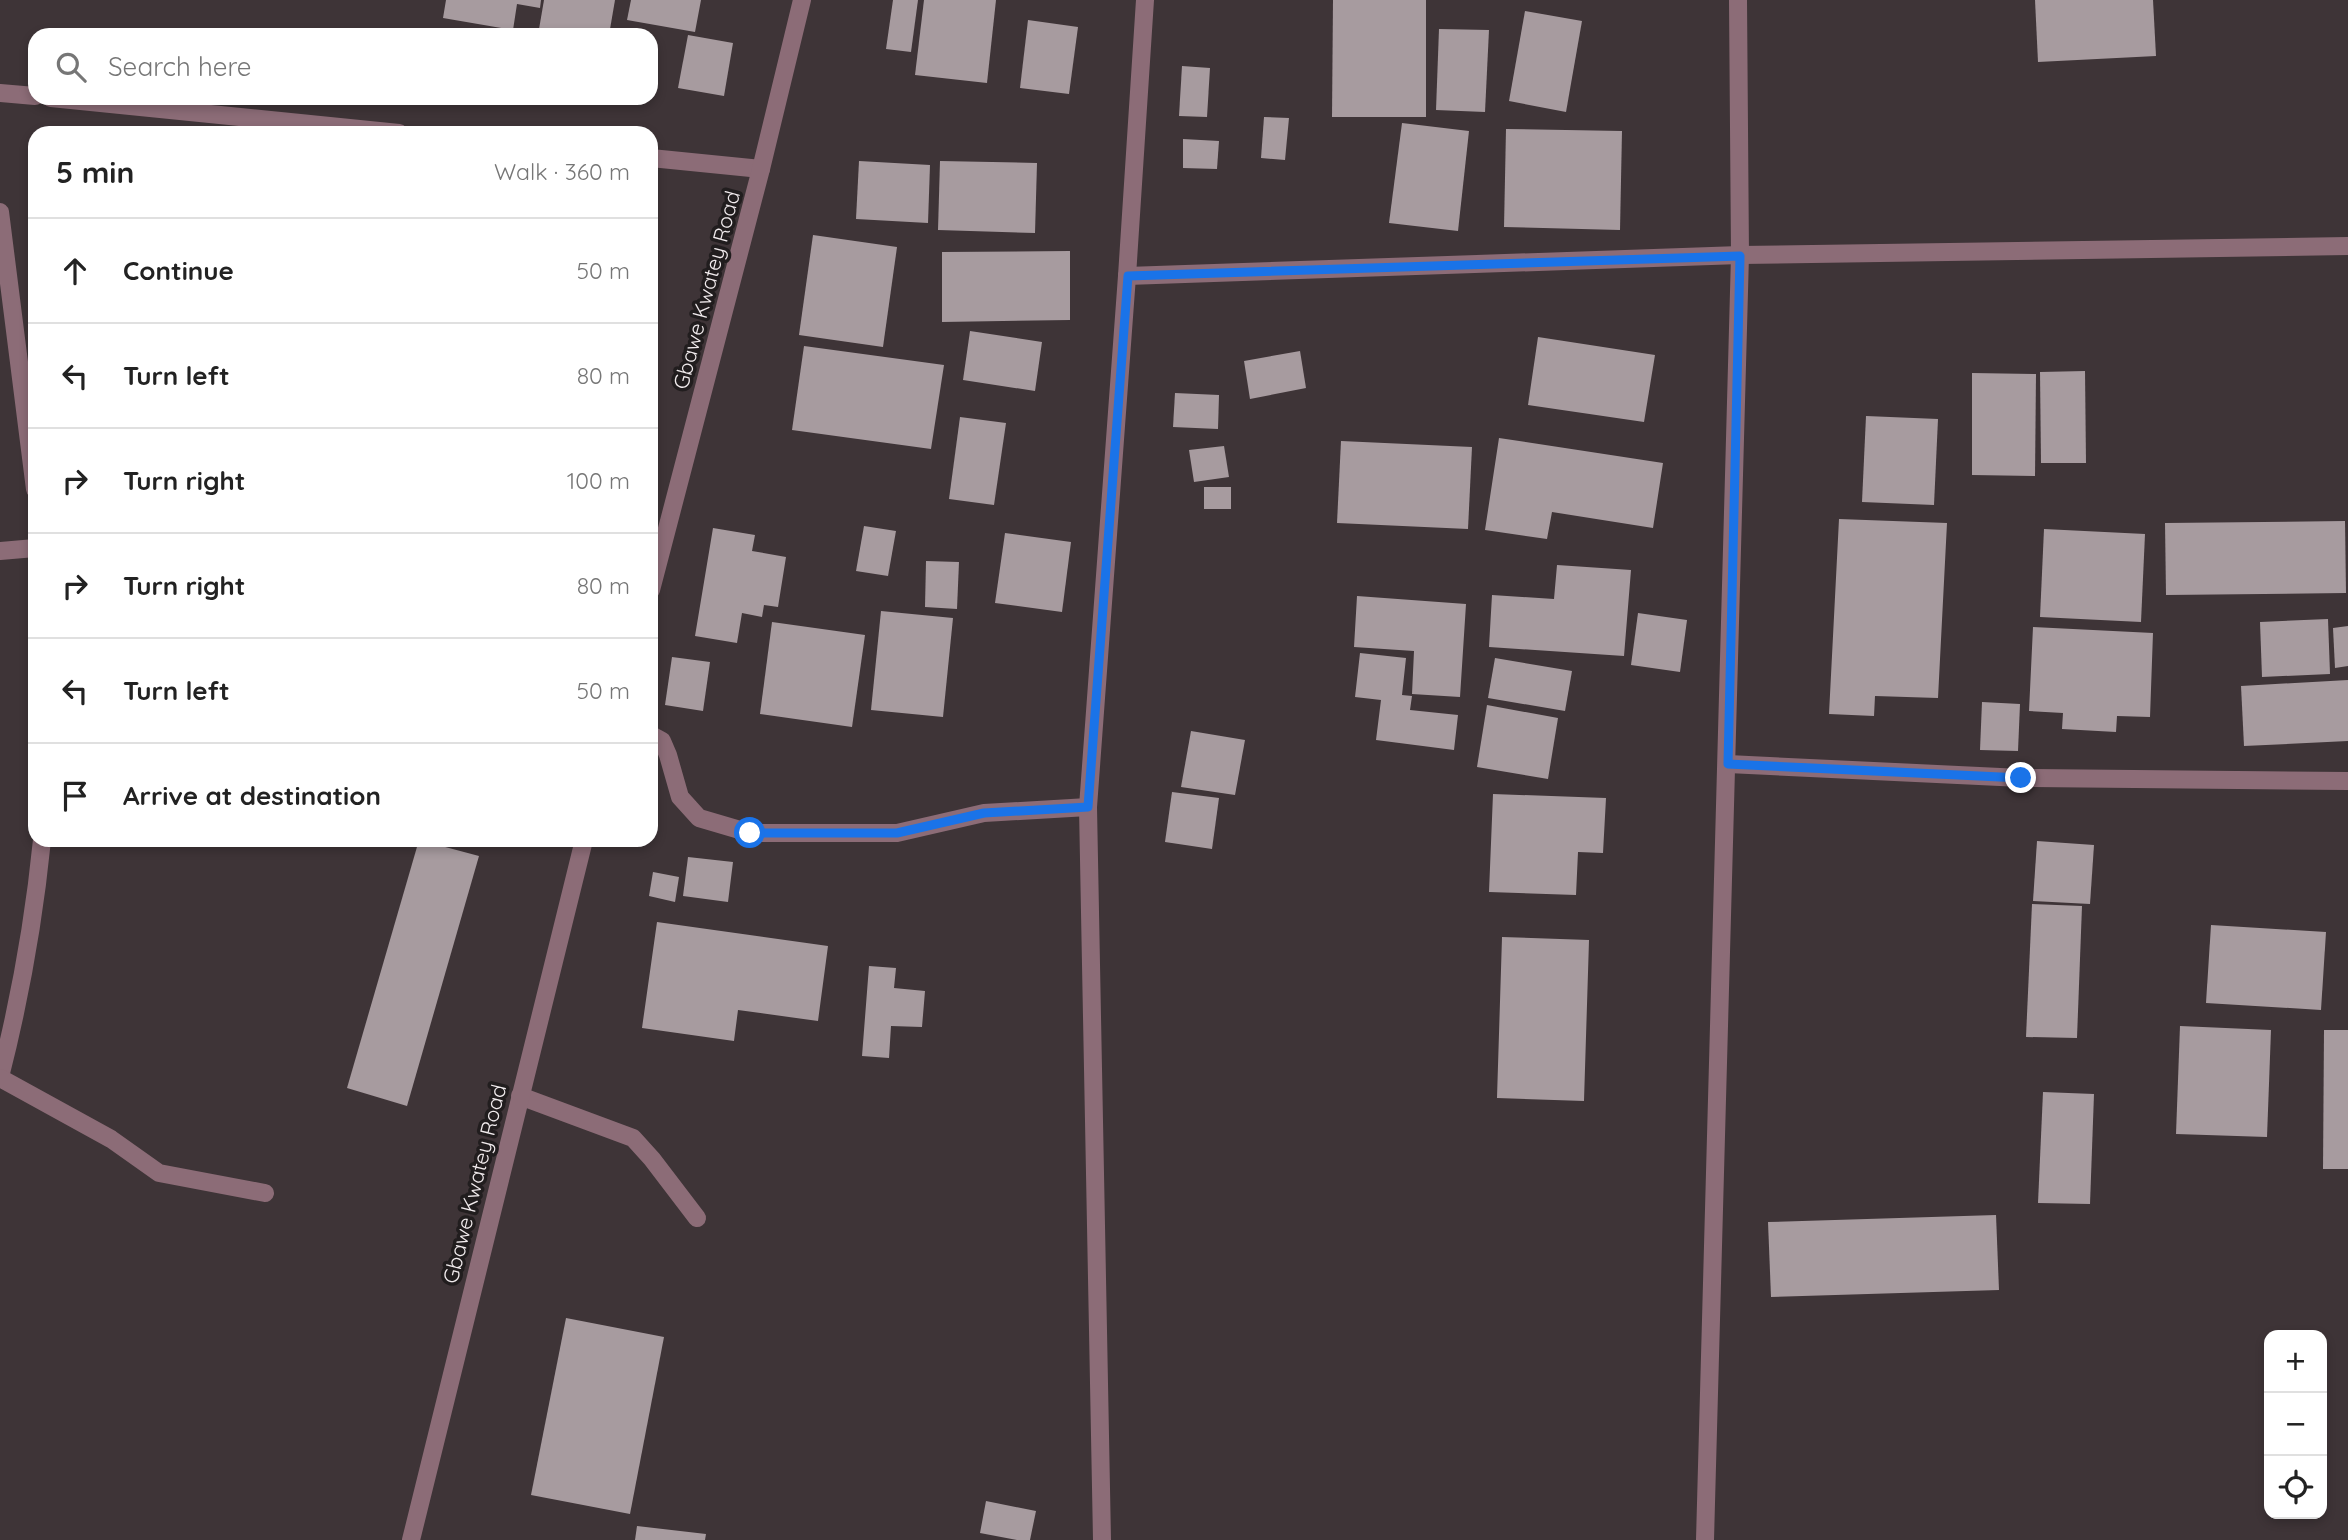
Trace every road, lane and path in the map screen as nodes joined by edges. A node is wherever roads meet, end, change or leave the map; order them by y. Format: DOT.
graph roads {
  1 [pos="802,0"];
  2 [pos="1145,0"];
  3 [pos="1738,0"];
  4 [pos="0,93"];
  5 [pos="28,95"];
  6 [pos="121,105"];
  7 [pos="329,126"];
  8 [pos="658,159"];
  9 [pos="761,169"];
  10 [pos="0,212"];
  11 [pos="2348,246"];
  12 [pos="1740,256"];
  13 [pos="1128,276"];
  14 [pos="28,434"];
  15 [pos="658,547"];
  16 [pos="28,549"];
  17 [pos="0,551"];
  18 [pos="658,739"];
  19 [pos="1728,764"];
  20 [pos="2348,781"];
  21 [pos="1088,807"];
  22 [pos="41,847"];
  23 [pos="582,847"];
  24 [pos="0,1077"];
  25 [pos="520,1096"];
  26 [pos="265,1193"];
  27 [pos="697,1218"];
  28 [pos="411,1540"];
  29 [pos="1102,1540"];
  30 [pos="1705,1540"];
  1 -- 9 [label="street, Gbawe Kwatey Road"];
  2 -- 13 [label="street"];
  3 -- 12 [label="street"];
  4 -- 5 [label="street"];
  6 -- 7 [label="street"];
  8 -- 9 [label="street"];
  9 -- 15 [label="street, Gbawe Kwatey Road"];
  10 -- 14 [label="street"];
  11 -- 12 [label="street"];
  12 -- 13 [label="street"];
  12 -- 19 [label="street"];
  13 -- 21 [label="street"];
  16 -- 17 [label="street"];
  18 -- 21 [label="street"];
  19 -- 20 [label="street"];
  19 -- 30 [label="street"];
  21 -- 29 [label="street"];
  22 -- 24 [label="street"];
  23 -- 25 [label="street, Gbawe Kwatey Road"];
  24 -- 26 [label="street"];
  25 -- 27 [label="street"];
  25 -- 28 [label="street, Gbawe Kwatey Road"];
}
